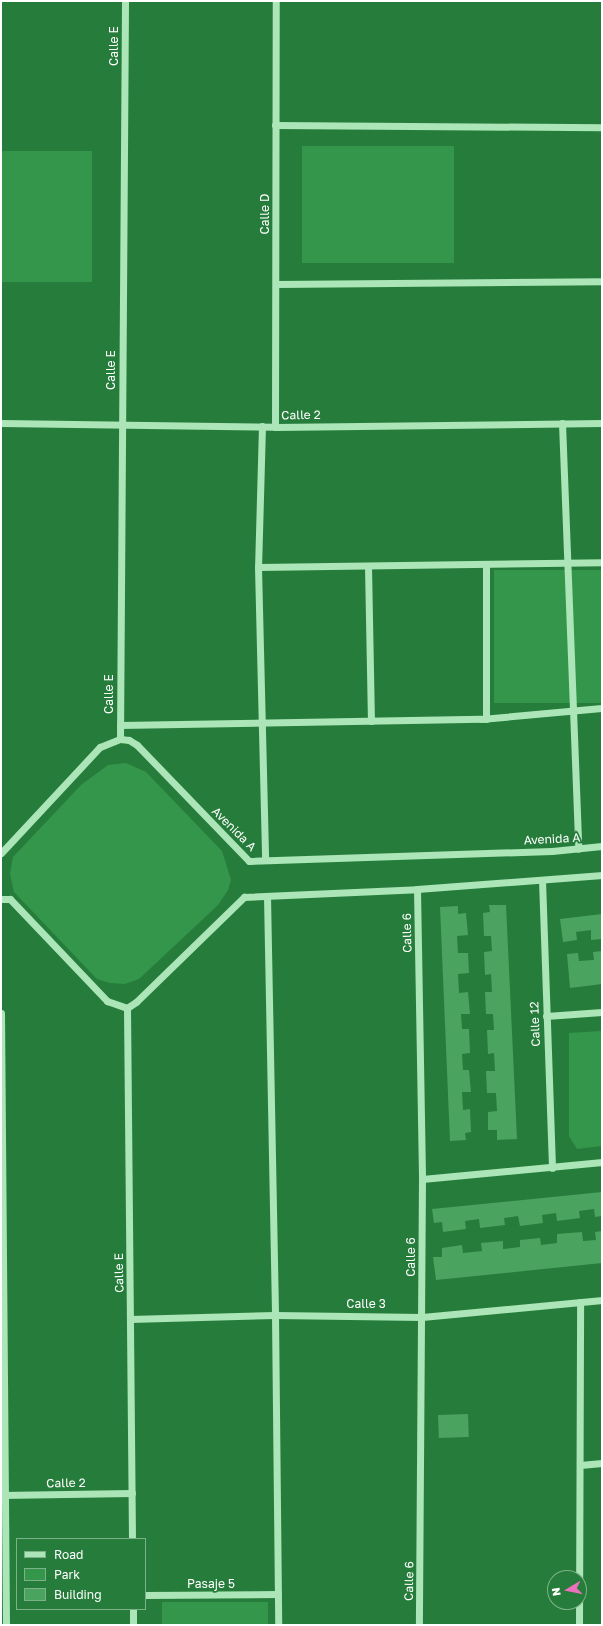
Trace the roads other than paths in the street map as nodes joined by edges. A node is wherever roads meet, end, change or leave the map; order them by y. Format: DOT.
graph roads {
  1 [pos="125,1"];
  2 [pos="276,1"];
  3 [pos="275,125"];
  4 [pos="602,126"];
  5 [pos="602,281"];
  6 [pos="276,284"];
  7 [pos="1,423"];
  8 [pos="562,423"];
  9 [pos="602,423"];
  10 [pos="122,424"];
  11 [pos="262,426"];
  12 [pos="275,427"];
  13 [pos="602,562"];
  14 [pos="568,563"];
  15 [pos="486,564"];
  16 [pos="368,566"];
  17 [pos="258,567"];
  18 [pos="602,708"];
  19 [pos="573,711"];
  20 [pos="486,719"];
  21 [pos="371,721"];
  22 [pos="262,722"];
  23 [pos="120,725"];
  24 [pos="120,739"];
  25 [pos="602,846"];
  26 [pos="578,849"];
  27 [pos="1,853"];
  28 [pos="265,860"];
  29 [pos="602,875"];
  30 [pos="542,880"];
  31 [pos="417,889"];
  32 [pos="267,896"];
  33 [pos="1,900"];
  34 [pos="127,1008"];
  35 [pos="602,1012"];
  36 [pos="1,1013"];
  37 [pos="546,1016"];
  38 [pos="1,1025"];
  39 [pos="2,1154"];
  40 [pos="602,1162"];
  41 [pos="552,1168"];
  42 [pos="422,1179"];
  43 [pos="2,1255"];
  44 [pos="602,1300"];
  45 [pos="580,1302"];
  46 [pos="275,1315"];
  47 [pos="422,1317"];
  48 [pos="130,1319"];
  49 [pos="3,1373"];
  50 [pos="602,1463"];
  51 [pos="580,1465"];
  52 [pos="132,1493"];
  53 [pos="3,1495"];
  54 [pos="132,1538"];
  55 [pos="278,1594"];
  56 [pos="146,1595"];
  57 [pos="133,1610"];
  58 [pos="4,1623"];
  59 [pos="133,1625"];
  60 [pos="278,1625"];
  61 [pos="419,1625"];
  62 [pos="579,1625"];
  1 -- 10 [label="street, Calle E"];
  2 -- 3 [label="street, Calle D"];
  3 -- 4 [label="street"];
  3 -- 6 [label="street, Calle D"];
  5 -- 6 [label="street"];
  6 -- 12 [label="street, Calle D"];
  7 -- 10 [label="street, Calle 2"];
  8 -- 9 [label="street, Calle 2"];
  8 -- 12 [label="street, Calle 2"];
  8 -- 14 [label="street"];
  10 -- 11 [label="street, Calle 2"];
  10 -- 23 [label="street, Calle E"];
  11 -- 12 [label="street, Calle 2"];
  11 -- 17 [label="street"];
  13 -- 14 [label="street"];
  14 -- 15 [label="street"];
  14 -- 19 [label="street"];
  15 -- 16 [label="street"];
  15 -- 20 [label="street"];
  16 -- 17 [label="street"];
  16 -- 21 [label="street"];
  17 -- 22 [label="street"];
  18 -- 19 [label="street"];
  19 -- 20 [label="street"];
  19 -- 26 [label="street"];
  20 -- 21 [label="street"];
  21 -- 22 [label="street"];
  22 -- 23 [label="street"];
  22 -- 28 [label="street"];
  23 -- 24 [label="street, Calle E"];
  24 -- 27 [label="street"];
  24 -- 28 [label="street, Avenida A"];
  25 -- 26 [label="street, Avenida A"];
  26 -- 28 [label="street, Avenida A"];
  29 -- 30 [label="street"];
  30 -- 31 [label="street"];
  30 -- 37 [label="street, Calle 12"];
  31 -- 32 [label="street"];
  31 -- 42 [label="street, Calle 6"];
  32 -- 34 [label="street"];
  32 -- 46 [label="street"];
  33 -- 34 [label="street"];
  34 -- 48 [label="street, Calle E"];
  35 -- 37 [label="street"];
  36 -- 38 [label="street"];
  37 -- 41 [label="street, Calle 12"];
  38 -- 39 [label="street"];
  39 -- 43 [label="street"];
  40 -- 41 [label="street"];
  41 -- 42 [label="street"];
  42 -- 47 [label="street, Calle 6"];
  43 -- 49 [label="street"];
  44 -- 45 [label="street, Calle 3"];
  45 -- 47 [label="street, Calle 3"];
  45 -- 51 [label="street"];
  46 -- 47 [label="street, Calle 3"];
  46 -- 48 [label="street, Calle 3"];
  46 -- 55 [label="street"];
  47 -- 61 [label="street, Calle 6"];
  48 -- 52 [label="street, Calle E"];
  49 -- 53 [label="street"];
  50 -- 51 [label="street"];
  51 -- 62 [label="street"];
  52 -- 53 [label="street, Calle 2"];
  52 -- 54 [label="street, Calle E"];
  53 -- 58 [label="street"];
  55 -- 56 [label="street, Pasaje 5"];
  55 -- 60 [label="street"];
  57 -- 59 [label="street"];
}
